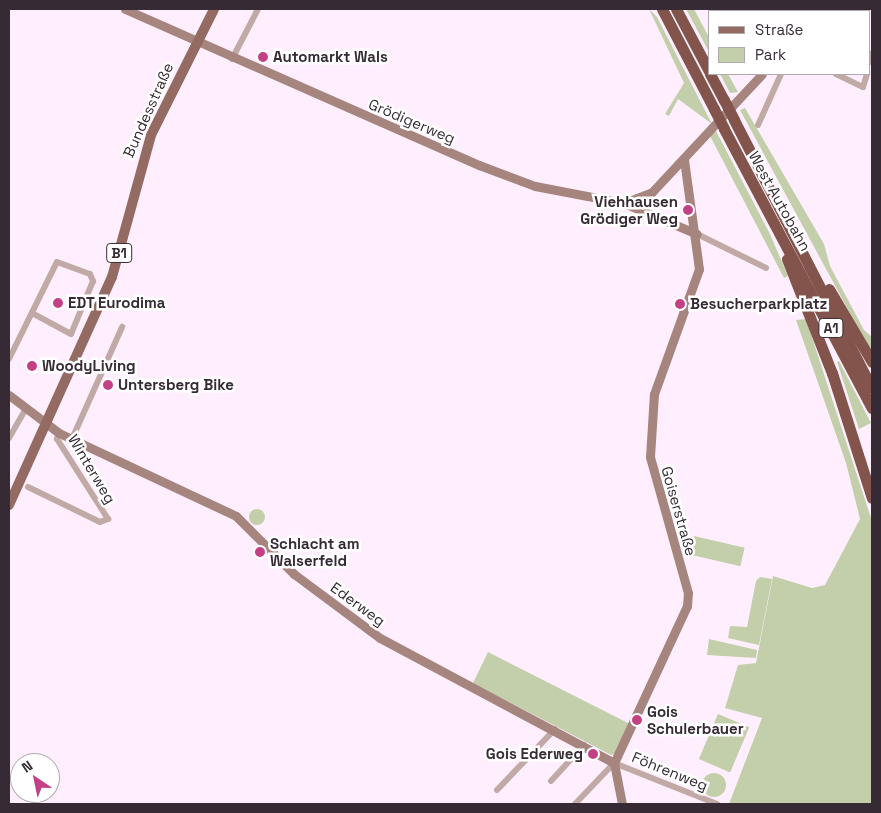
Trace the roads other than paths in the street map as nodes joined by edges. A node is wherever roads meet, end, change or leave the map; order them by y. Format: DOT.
graph roads {
  1 [pos="125,9"];
  2 [pos="214,9"];
  3 [pos="258,9"];
  4 [pos="662,9"];
  5 [pos="676,9"];
  6 [pos="196,42"];
  7 [pos="232,59"];
  8 [pos="708,69"];
  9 [pos="711,75"];
  10 [pos="761,75"];
  11 [pos="781,75"];
  12 [pos="838,75"];
  13 [pos="867,75"];
  14 [pos="758,125"];
  15 [pos="684,160"];
  16 [pos="624,204"];
  17 [pos="788,221"];
  18 [pos="697,234"];
  19 [pos="781,238"];
  20 [pos="766,268"];
  21 [pos="32,313"];
  22 [pos="122,327"];
  23 [pos="9,358"];
  24 [pos="872,362"];
  25 [pos="872,388"];
  26 [pos="9,395"];
  27 [pos="26,408"];
  28 [pos="872,408"];
  29 [pos="46,422"];
  30 [pos="59,433"];
  31 [pos="9,438"];
  32 [pos="72,439"];
  33 [pos="28,487"];
  34 [pos="872,498"];
  35 [pos="9,505"];
  36 [pos="554,729"];
  37 [pos="584,745"];
  38 [pos="614,763"];
  39 [pos="551,781"];
  40 [pos="497,790"];
  41 [pos="621,803"];
  42 [pos="575,804"];
  43 [pos="716,804"];
  1 -- 6 [label="street, Grödigerweg"];
  2 -- 6 [label="main road, Bundesstraße / B1"];
  3 -- 7 [label="street"];
  4 -- 19 [label="highway, West Autobahn / A1, bridge"];
  5 -- 8 [label="highway, West Autobahn / A1"];
  6 -- 7 [label="street, Grödigerweg"];
  6 -- 29 [label="main road, Bundesstraße / B1"];
  7 -- 16 [label="street, Grödigerweg"];
  9 -- 17 [label="highway, West Autobahn / A1, bridge"];
  10 -- 15 [label="street"];
  11 -- 14 [label="street"];
  12 -- 13 [label="street"];
  15 -- 16 [label="street"];
  15 -- 18 [label="street, Goiserstraße"];
  16 -- 18 [label="street, Grödigerweg"];
  17 -- 24 [label="highway"];
  17 -- 25 [label="highway, West Autobahn / A1"];
  18 -- 20 [label="street"];
  18 -- 38 [label="street, Goiserstraße"];
  19 -- 28 [label="highway, West Autobahn / A1"];
  19 -- 34 [label="highway"];
  21 -- 21 [label="street"];
  21 -- 23 [label="street"];
  22 -- 32 [label="street"];
  26 -- 27 [label="street, Ederweg"];
  27 -- 29 [label="street, Ederweg"];
  27 -- 31 [label="street"];
  29 -- 30 [label="street, Ederweg"];
  29 -- 35 [label="main road, Bundesstraße / B1"];
  30 -- 32 [label="street, Ederweg"];
  30 -- 33 [label="street, Winterweg"];
  32 -- 36 [label="street, Ederweg"];
  36 -- 37 [label="street, Ederweg"];
  36 -- 40 [label="street"];
  37 -- 38 [label="street, Ederweg"];
  37 -- 39 [label="street"];
  38 -- 41 [label="street"];
  38 -- 42 [label="street"];
  38 -- 43 [label="street, Föhrenweg"];
}
